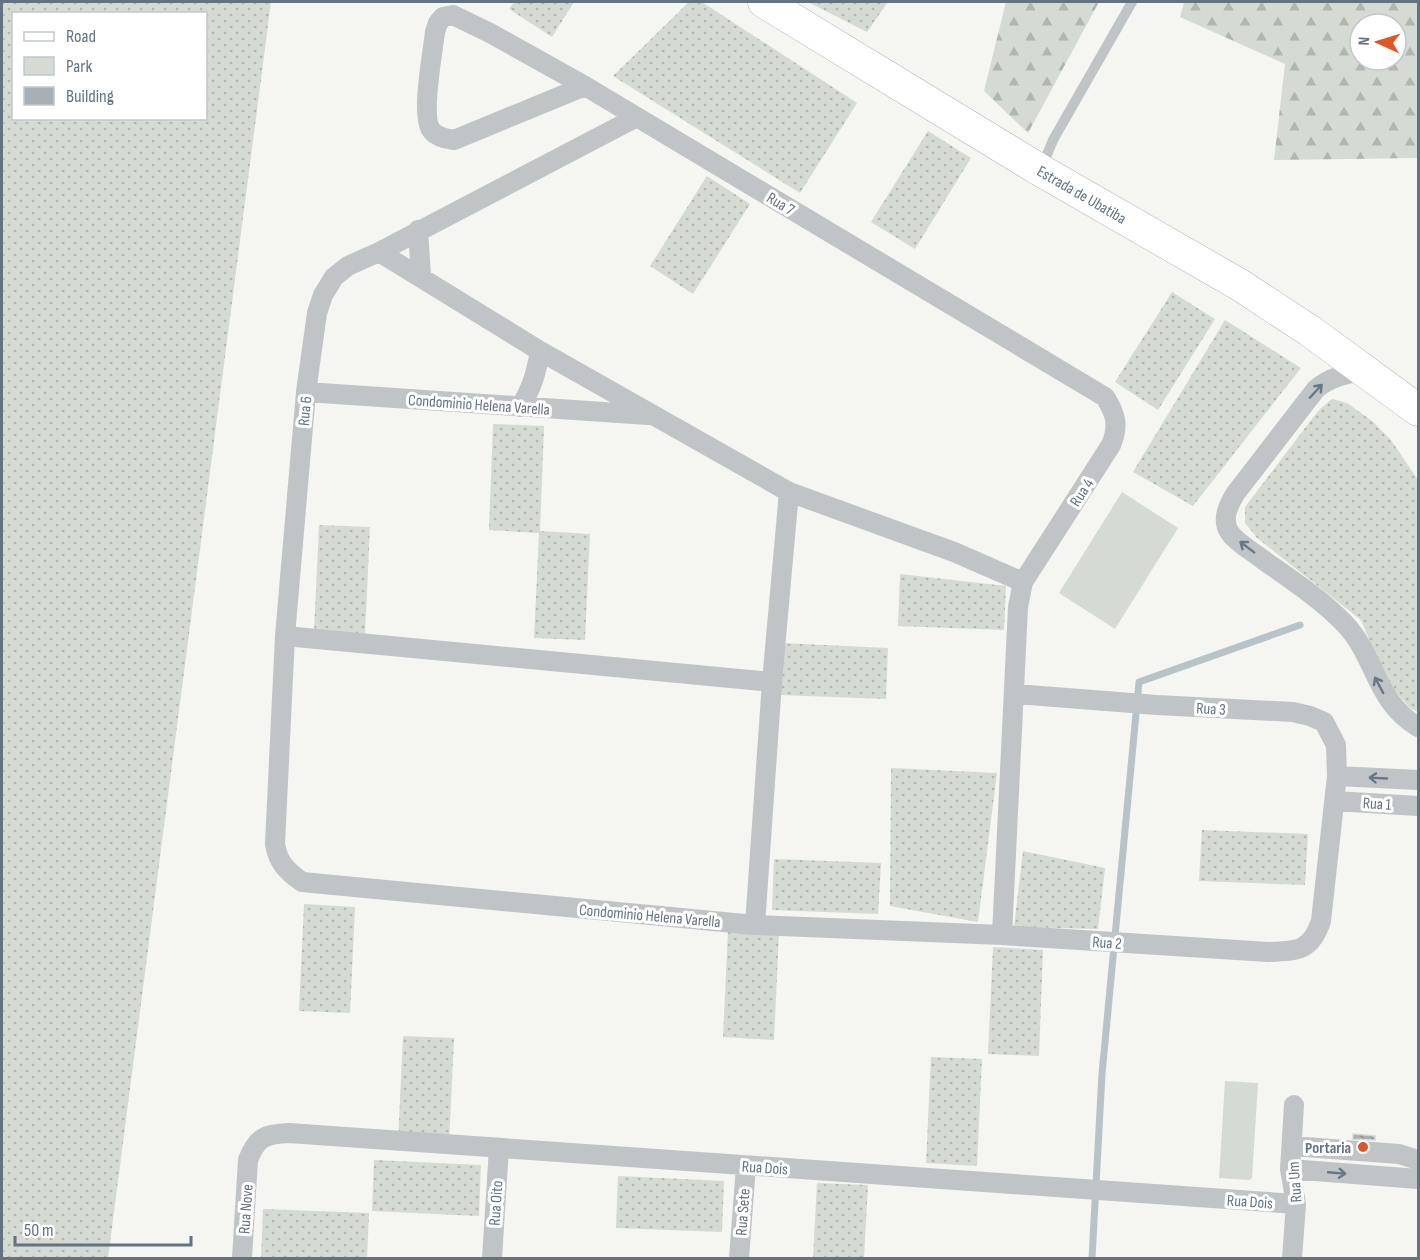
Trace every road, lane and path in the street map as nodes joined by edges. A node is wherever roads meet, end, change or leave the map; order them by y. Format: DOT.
graph roads {
  1 [pos="764,2"];
  2 [pos="1132,2"];
  3 [pos="585,86"];
  4 [pos="637,117"];
  5 [pos="1040,170"];
  6 [pos="418,230"];
  7 [pos="380,252"];
  8 [pos="421,276"];
  9 [pos="540,351"];
  10 [pos="1365,371"];
  11 [pos="306,392"];
  12 [pos="1105,397"];
  13 [pos="1407,402"];
  14 [pos="520,407"];
  15 [pos="652,416"];
  16 [pos="1419,432"];
  17 [pos="789,492"];
  18 [pos="1023,582"];
  19 [pos="285,636"];
  20 [pos="772,682"];
  21 [pos="1015,694"];
  22 [pos="1419,727"];
  23 [pos="1337,776"];
  24 [pos="1419,780"];
  25 [pos="1335,801"];
  26 [pos="1419,806"];
  27 [pos="302,882"];
  28 [pos="755,925"];
  29 [pos="1002,935"];
  30 [pos="1294,1105"];
  31 [pos="1292,1146"];
  32 [pos="1419,1146"];
  33 [pos="499,1148"];
  34 [pos="1400,1154"];
  35 [pos="248,1160"];
  36 [pos="1419,1160"];
  37 [pos="746,1166"];
  38 [pos="1290,1169"];
  39 [pos="1419,1179"];
  40 [pos="1296,1204"];
  41 [pos="242,1258"];
  42 [pos="492,1258"];
  43 [pos="739,1258"];
  44 [pos="1292,1258"];
  1 -- 5 [label="main road, Estrada de Ubatiba"];
  2 -- 5 [label="lane"];
  3 -- 3 [label="street, Rua 7"];
  3 -- 4 [label="street, Rua 7"];
  4 -- 6 [label="street, Rua 6"];
  4 -- 12 [label="street, Rua 7"];
  5 -- 10 [label="main road, Estrada de Ubatiba"];
  6 -- 7 [label="street, Rua 6"];
  6 -- 8 [label="street"];
  7 -- 8 [label="street"];
  7 -- 11 [label="street, Rua 6"];
  8 -- 9 [label="street"];
  9 -- 14 [label="street"];
  9 -- 15 [label="street"];
  10 -- 13 [label="main road, Estrada de Ubatiba"];
  22 -- 10 [label="street, one-way"];
  11 -- 14 [label="street, Condominio Helena Varella"];
  11 -- 19 [label="street, Rua 6"];
  12 -- 18 [label="street, Rua 4"];
  13 -- 16 [label="main road, Estrada de Ubatiba"];
  14 -- 15 [label="street, Condominio Helena Varella"];
  15 -- 17 [label="street"];
  17 -- 18 [label="street"];
  17 -- 20 [label="street"];
  18 -- 21 [label="street"];
  19 -- 20 [label="street"];
  19 -- 27 [label="street, Rua 6"];
  20 -- 28 [label="street"];
  21 -- 23 [label="street, Rua 3"];
  21 -- 29 [label="street"];
  24 -- 23 [label="street, Rua 1, one-way"];
  23 -- 25 [label="street, Rua 3"];
  25 -- 26 [label="street, Rua 1"];
  25 -- 29 [label="street, Rua 2"];
  27 -- 28 [label="street, Condominio Helena Varella"];
  28 -- 29 [label="street, Rua 2"];
  30 -- 31 [label="street, Rua Um"];
  31 -- 34 [label="street"];
  31 -- 38 [label="street, Rua Um"];
  32 -- 34 [label="street"];
  33 -- 35 [label="street, Rua Dois"];
  33 -- 37 [label="street, Rua Dois"];
  33 -- 42 [label="street, Rua Oito"];
  34 -- 36 [label="street"];
  35 -- 41 [label="street, Rua Nove"];
  37 -- 40 [label="street, Rua Dois"];
  37 -- 43 [label="street, Rua Sete"];
  38 -- 39 [label="street, one-way"];
  38 -- 40 [label="street, Rua Um"];
  40 -- 44 [label="street, Rua Um"];
}
